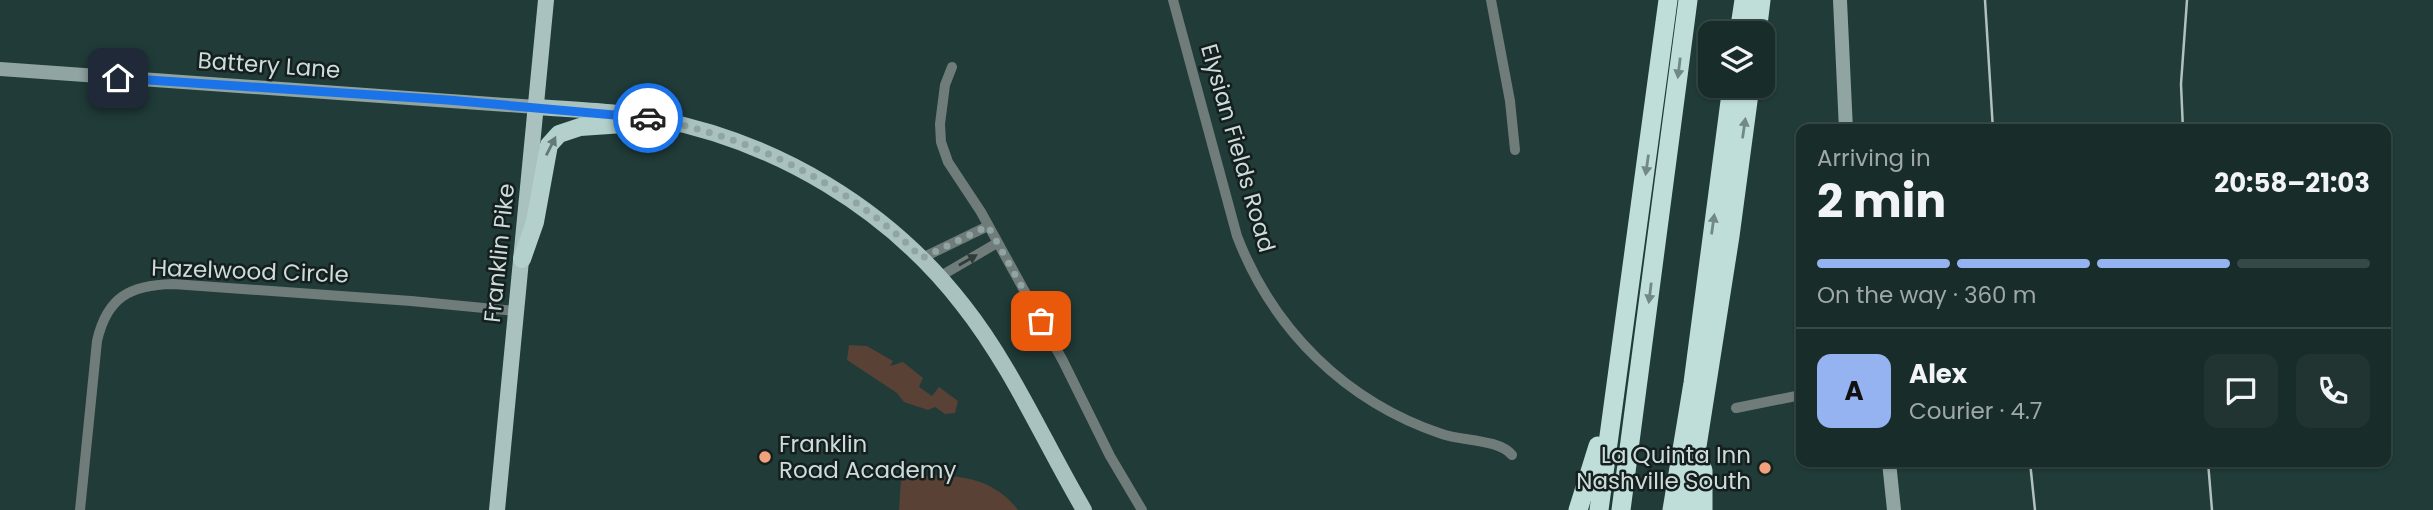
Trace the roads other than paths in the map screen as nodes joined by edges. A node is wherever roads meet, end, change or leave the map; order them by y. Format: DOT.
graph roads {
  1 [pos="546,0"];
  2 [pos="1173,0"];
  3 [pos="1491,0"];
  4 [pos="1668,0"];
  5 [pos="1688,0"];
  6 [pos="1744,0"];
  7 [pos="1761,0"];
  8 [pos="1840,0"];
  9 [pos="1741,21"];
  10 [pos="1758,21"];
  11 [pos="952,67"];
  12 [pos="0,69"];
  13 [pos="1730,98"];
  14 [pos="1748,98"];
  15 [pos="536,107"];
  16 [pos="667,121"];
  17 [pos="1846,124"];
  18 [pos="1515,150"];
  19 [pos="988,226"];
  20 [pos="997,243"];
  21 [pos="922,258"];
  22 [pos="522,259"];
  23 [pos="939,277"];
  24 [pos="516,311"];
  25 [pos="1621,360"];
  26 [pos="1706,388"];
  27 [pos="1796,396"];
  28 [pos="1736,408"];
  29 [pos="1512,455"];
  30 [pos="1890,467"];
  31 [pos="80,510"];
  32 [pos="497,510"];
  33 [pos="1086,510"];
  34 [pos="1142,510"];
  35 [pos="1578,510"];
  36 [pos="1600,510"];
  37 [pos="1622,510"];
  38 [pos="1672,510"];
  39 [pos="1687,510"];
  40 [pos="1703,510"];
  41 [pos="1894,510"];
  1 -- 15 [label="main road, Franklin Pike"];
  2 -- 29 [label="street, Elysian Fields Road"];
  3 -- 18 [label="street"];
  4 -- 25 [label="highway, one-way"];
  5 -- 37 [label="highway, one-way"];
  6 -- 9 [label="highway"];
  7 -- 10 [label="highway"];
  8 -- 17 [label="main road"];
  11 -- 19 [label="street"];
  12 -- 15 [label="main road, Battery Lane"];
  38 -- 13 [label="highway, one-way"];
  26 -- 14 [label="highway, one-way"];
  15 -- 16 [label="main road"];
  15 -- 22 [label="main road, Franklin Pike"];
  16 -- 21 [label="main road"];
  22 -- 16 [label="highway, one-way"];
  19 -- 20 [label="street"];
  19 -- 21 [label="street"];
  23 -- 20 [label="street, one-way"];
  20 -- 34 [label="street"];
  21 -- 23 [label="main road"];
  22 -- 24 [label="main road, Franklin Pike"];
  23 -- 33 [label="main road"];
  24 -- 31 [label="street, Hazelwood Circle"];
  24 -- 32 [label="main road, Franklin Pike"];
  25 -- 35 [label="highway"];
  25 -- 36 [label="highway"];
  26 -- 39 [label="highway"];
  26 -- 40 [label="highway"];
  27 -- 28 [label="street"];
  30 -- 41 [label="main road"];
}
